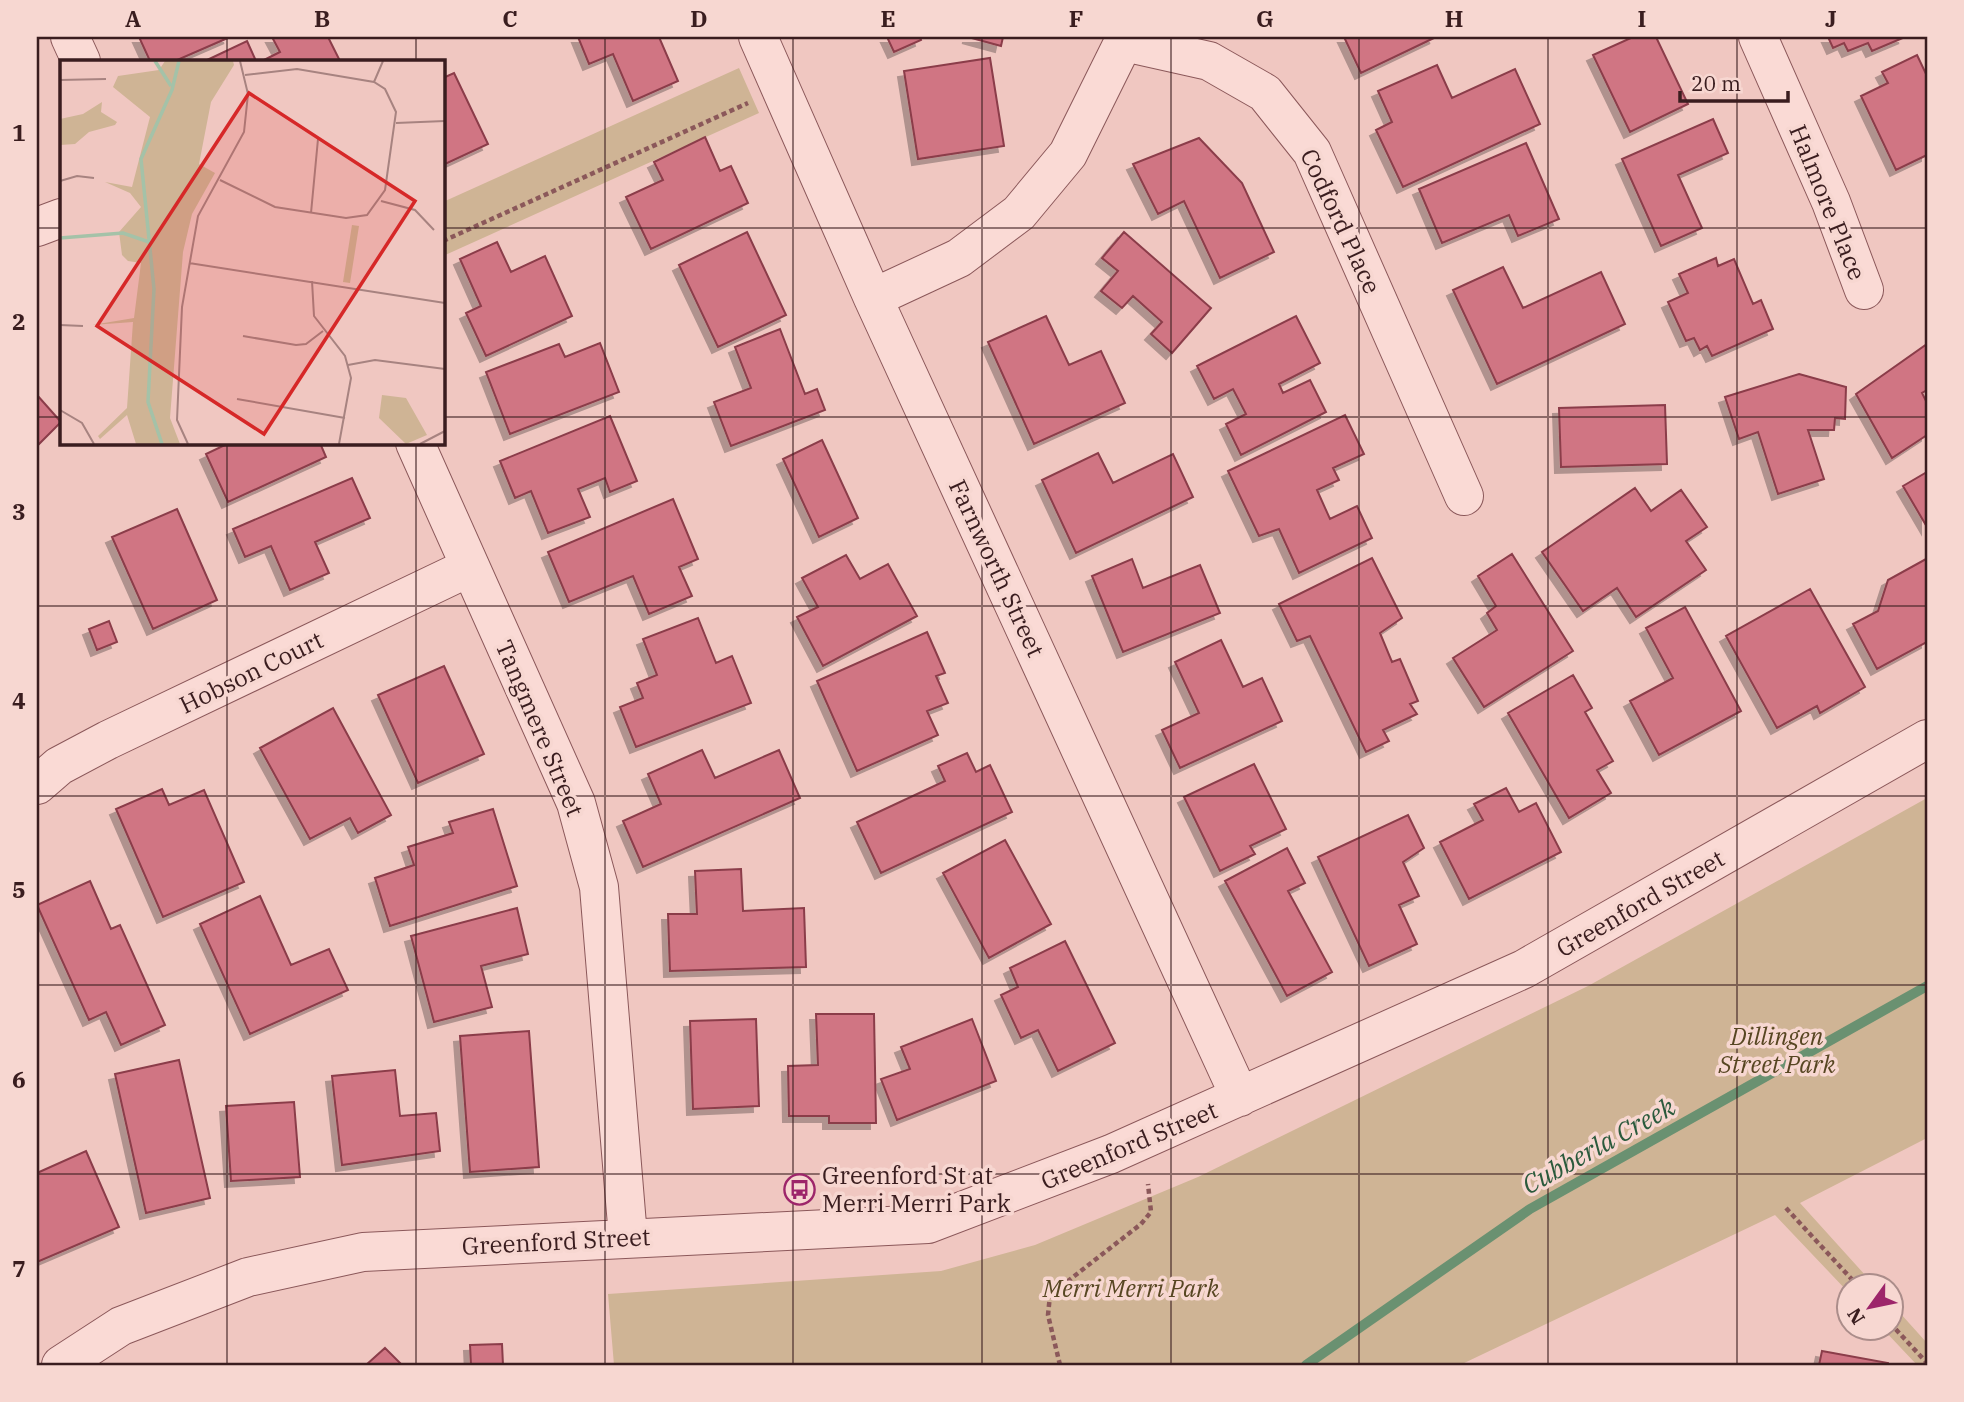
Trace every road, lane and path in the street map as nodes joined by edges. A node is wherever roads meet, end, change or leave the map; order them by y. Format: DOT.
graph roads {
  1 [pos="70,37"];
  2 [pos="758,37"];
  3 [pos="1758,37"];
  4 [pos="1125,40"];
  5 [pos="81,60"];
  6 [pos="780,89"];
  7 [pos="60,218"];
  8 [pos="37,227"];
  9 [pos="444,241"];
  10 [pos="1864,290"];
  11 [pos="873,298"];
  12 [pos="415,444"];
  13 [pos="1464,496"];
  14 [pos="470,567"];
  15 [pos="1927,739"];
  16 [pos="37,785"];
  17 [pos="1240,1097"];
  18 [pos="1148,1184"];
  19 [pos="1786,1208"];
  20 [pos="628,1237"];
  21 [pos="1844,1272"];
  22 [pos="1904,1337"];
  23 [pos="1927,1363"];
  24 [pos="61,1365"];
  25 [pos="1060,1365"];
  1 -- 5 [label="street"];
  2 -- 6 [label="street, Farnworth Street"];
  3 -- 10 [label="street, Halmore Place"];
  4 -- 11 [label="street"];
  4 -- 13 [label="street, Codford Place"];
  6 -- 9 [label="path"];
  6 -- 11 [label="street, Farnworth Street"];
  7 -- 8 [label="street"];
  11 -- 17 [label="street, Farnworth Street"];
  12 -- 14 [label="street, Tangmere Street"];
  14 -- 16 [label="street, Hobson Court"];
  14 -- 20 [label="street, Tangmere Street"];
  15 -- 17 [label="street, Greenford Street"];
  17 -- 20 [label="street, Greenford Street"];
  18 -- 25 [label="path"];
  19 -- 21 [label="path"];
  20 -- 24 [label="street, Greenford Street"];
  22 -- 23 [label="path"];
}
